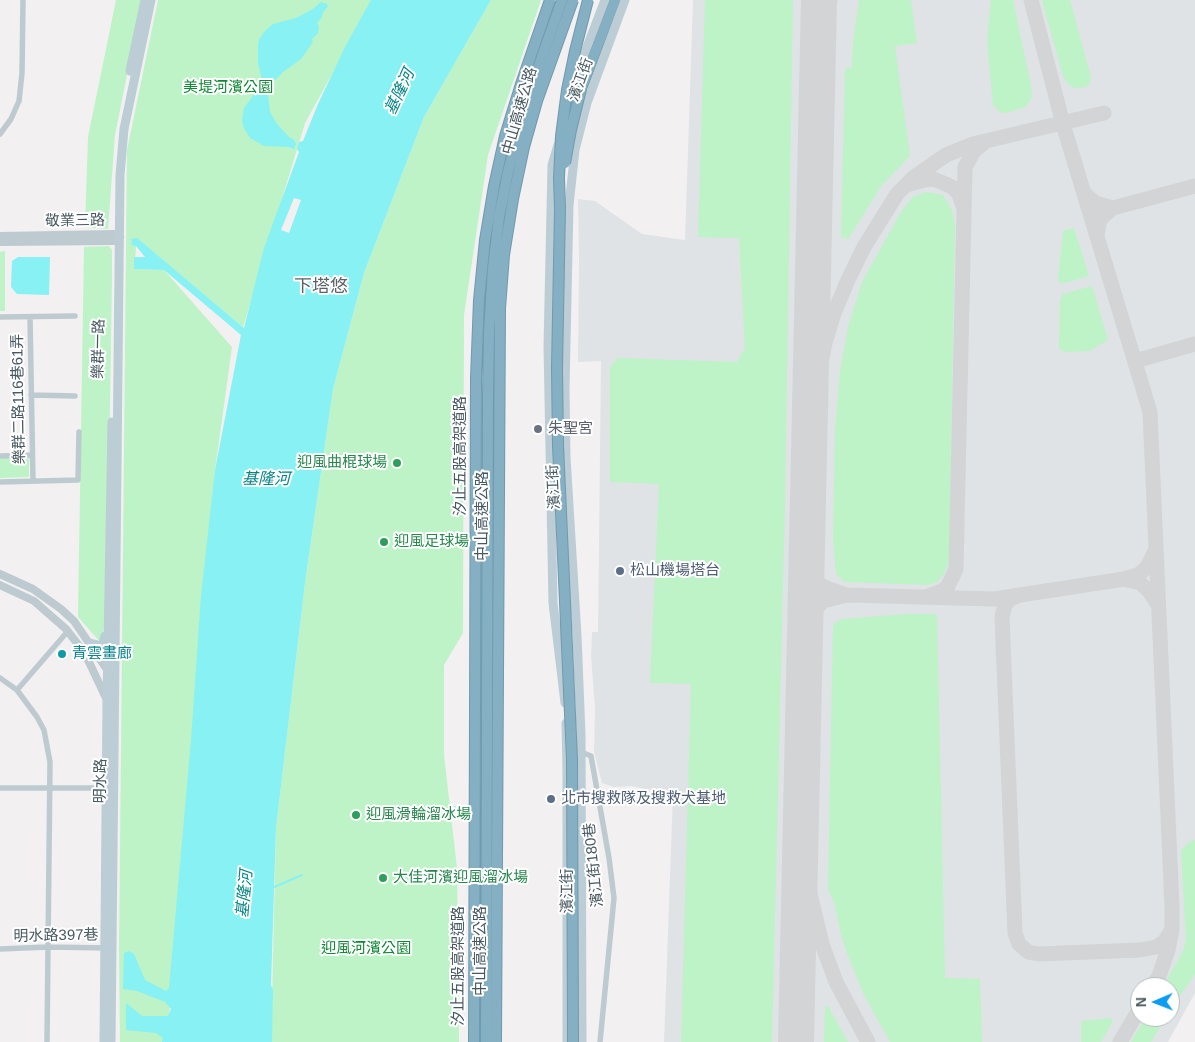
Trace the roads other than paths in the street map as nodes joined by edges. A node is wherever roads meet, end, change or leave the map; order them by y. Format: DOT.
graph roads {
  1 [pos="23,0"];
  2 [pos="145,0"];
  3 [pos="151,0"];
  4 [pos="550,0"];
  5 [pos="562,0"];
  6 [pos="573,0"];
  7 [pos="588,0"];
  8 [pos="605,0"];
  9 [pos="615,0"];
  10 [pos="625,0"];
  11 [pos="571,98"];
  12 [pos="587,103"];
  13 [pos="0,134"];
  14 [pos="560,209"];
  15 [pos="0,236"];
  16 [pos="116,237"];
  17 [pos="0,242"];
  18 [pos="75,316"];
  19 [pos="0,317"];
  20 [pos="30,317"];
  21 [pos="31,395"];
  22 [pos="75,396"];
  23 [pos="79,432"];
  24 [pos="32,455"];
  25 [pos="0,456"];
  26 [pos="33,481"];
  27 [pos="0,482"];
  28 [pos="0,574"];
  29 [pos="0,585"];
  30 [pos="110,604"];
  31 [pos="68,632"];
  32 [pos="577,636"];
  33 [pos="556,637"];
  34 [pos="90,643"];
  35 [pos="108,670"];
  36 [pos="0,678"];
  37 [pos="116,686"];
  38 [pos="17,690"];
  39 [pos="107,701"];
  40 [pos="582,752"];
  41 [pos="0,788"];
  42 [pos="50,788"];
  43 [pos="107,788"];
  44 [pos="114,907"];
  45 [pos="566,944"];
  46 [pos="48,947"];
  47 [pos="109,948"];
  48 [pos="0,950"];
  49 [pos="581,982"];
  50 [pos="47,1042"];
  51 [pos="104,1042"];
  52 [pos="111,1042"];
  53 [pos="116,1042"];
  54 [pos="474,1042"];
  55 [pos="486,1042"];
  56 [pos="496,1042"];
  57 [pos="565,1042"];
  58 [pos="573,1042"];
  59 [pos="582,1042"];
  60 [pos="588,1042"];
  61 [pos="600,1042"];
  1 -- 13 [label="street"];
  2 -- 16 [label="main road, 樂群一路"];
  3 -- 16 [label="main road, 樂群一路"];
  4 -- 54 [label="highway, 汐止五股高架道路, bridge"];
  5 -- 55 [label="highway, 中山高速公路, bridge"];
  6 -- 56 [label="highway, 中山高速公路, bridge"];
  7 -- 14 [label="highway, bridge"];
  8 -- 11 [label="main road, 濱江街"];
  9 -- 14 [label="highway, bridge"];
  10 -- 12 [label="main road, 濱江街"];
  11 -- 12 [label="main road"];
  11 -- 33 [label="main road, 濱江街"];
  12 -- 32 [label="main road, 濱江街"];
  14 -- 58 [label="highway, bridge"];
  15 -- 16 [label="street, 敬業三路"];
  16 -- 17 [label="street, 敬業三路"];
  16 -- 30 [label="main road, 樂群一路"];
  16 -- 37 [label="main road, 樂群一路"];
  18 -- 20 [label="street"];
  19 -- 20 [label="street"];
  20 -- 21 [label="street, 樂群二路116巷61弄"];
  21 -- 22 [label="street"];
  21 -- 24 [label="street, 樂群二路116巷61弄"];
  23 -- 26 [label="street"];
  24 -- 25 [label="street"];
  24 -- 26 [label="street, 樂群二路116巷61弄"];
  26 -- 27 [label="street"];
  28 -- 34 [label="street, 明水路"];
  29 -- 31 [label="street, 明水路"];
  30 -- 34 [label="main road"];
  30 -- 35 [label="main road, 樂群一路"];
  31 -- 38 [label="street"];
  31 -- 39 [label="street, 明水路"];
  32 -- 33 [label="main road"];
  32 -- 40 [label="main road, 濱江街"];
  33 -- 45 [label="main road, 濱江街"];
  34 -- 35 [label="street, 明水路"];
  35 -- 37 [label="street, 明水路"];
  35 -- 39 [label="main road, 樂群一路"];
  36 -- 38 [label="street"];
  37 -- 44 [label="main road, 明水路"];
  38 -- 42 [label="street"];
  39 -- 43 [label="main road, 明水路"];
  40 -- 49 [label="main road, 濱江街"];
  40 -- 61 [label="street, 濱江街180巷"];
  41 -- 42 [label="street"];
  42 -- 43 [label="street"];
  42 -- 46 [label="street"];
  43 -- 47 [label="main road, 明水路"];
  44 -- 47 [label="main road, 明水路"];
  44 -- 53 [label="main road"];
  45 -- 57 [label="main road, 濱江街"];
  45 -- 57 [label="main road, 濱江街"];
  46 -- 47 [label="street, 明水路397巷"];
  46 -- 48 [label="street, 明水路397巷"];
  46 -- 50 [label="street"];
  47 -- 51 [label="main road, 明水路"];
  47 -- 52 [label="main road, 明水路"];
  49 -- 59 [label="main road, 濱江街"];
  49 -- 60 [label="main road, 濱江街"];
}
